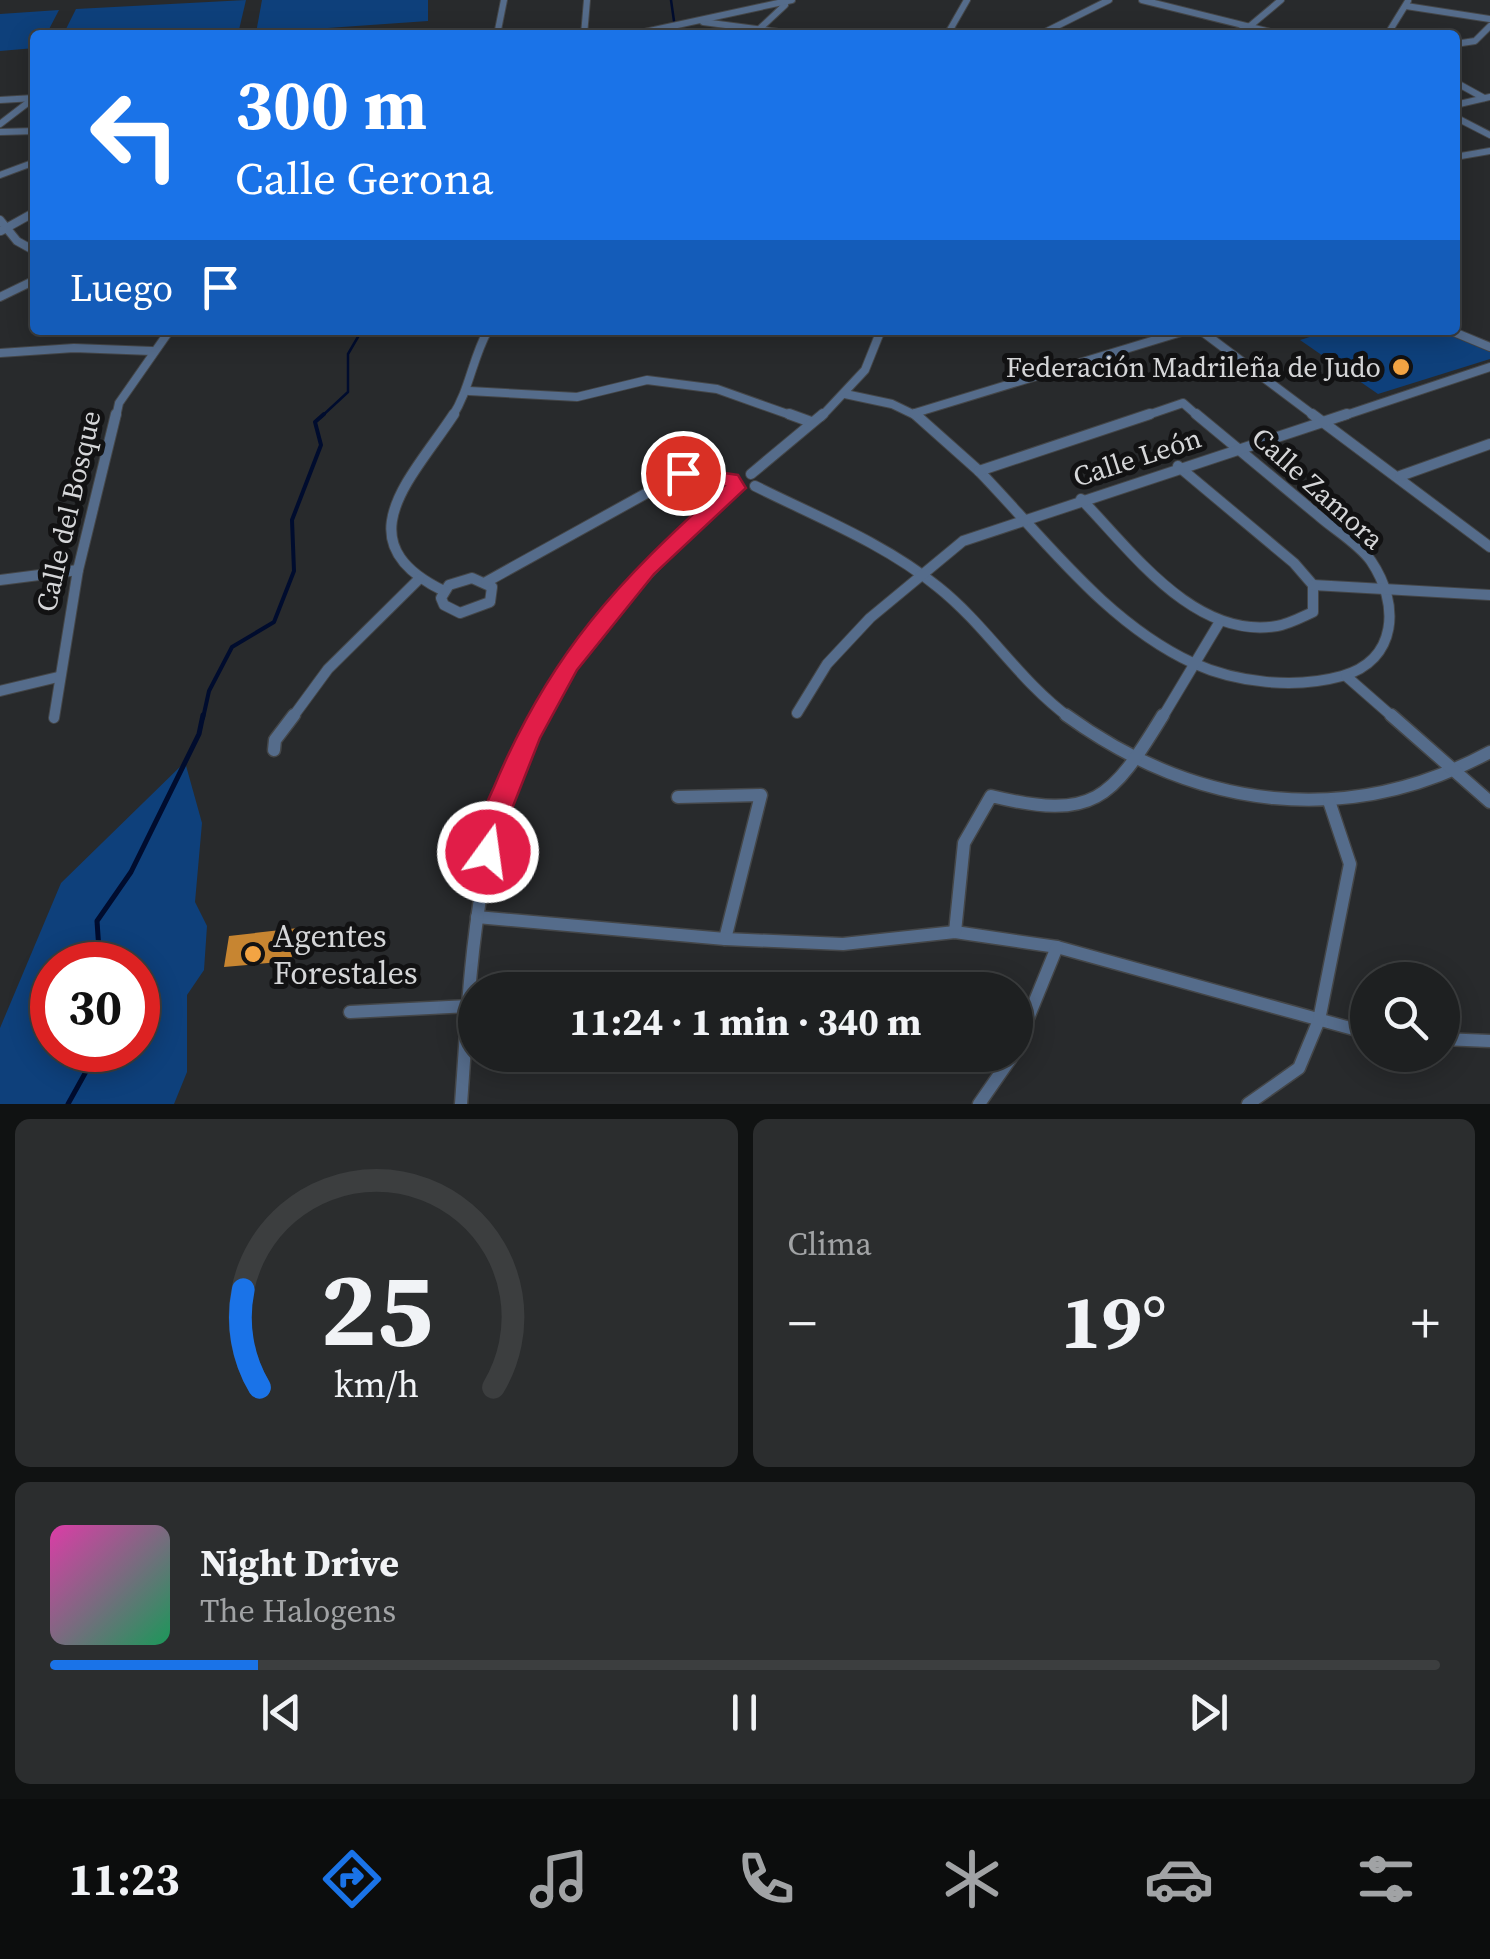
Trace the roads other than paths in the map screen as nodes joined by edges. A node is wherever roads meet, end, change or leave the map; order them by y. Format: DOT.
graph roads {
  1 [pos="504,0"];
  2 [pos="587,0"];
  3 [pos="967,0"];
  4 [pos="1109,0"];
  5 [pos="1142,0"];
  6 [pos="1281,0"];
  7 [pos="790,1"];
  8 [pos="1409,2"];
  9 [pos="693,20"];
  10 [pos="1490,22"];
  11 [pos="1250,26"];
  12 [pos="498,30"];
  13 [pos="584,30"];
  14 [pos="648,30"];
  15 [pos="737,30"];
  16 [pos="759,30"];
  17 [pos="950,30"];
  18 [pos="1049,30"];
  19 [pos="1241,30"];
  20 [pos="1265,30"];
  21 [pos="1391,30"];
  22 [pos="1460,43"];
  23 [pos="1460,84"];
  24 [pos="30,98"];
  25 [pos="1487,98"];
  26 [pos="0,100"];
  27 [pos="30,101"];
  28 [pos="1460,109"];
  29 [pos="1460,114"];
  30 [pos="0,124"];
  31 [pos="30,130"];
  32 [pos="0,132"];
  33 [pos="1490,135"];
  34 [pos="1490,151"];
  35 [pos="1460,157"];
  36 [pos="30,164"];
  37 [pos="0,175"];
  38 [pos="30,214"];
  39 [pos="2,227"];
  40 [pos="30,247"];
  41 [pos="30,282"];
  42 [pos="0,296"];
  43 [pos="166,335"];
  44 [pos="485,335"];
  45 [pos="881,335"];
  46 [pos="1172,335"];
  47 [pos="1207,335"];
  48 [pos="1460,335"];
  49 [pos="1490,347"];
  50 [pos="152,351"];
  51 [pos="0,353"];
  52 [pos="1490,367"];
  53 [pos="469,391"];
  54 [pos="844,394"];
  55 [pos="915,413"];
  56 [pos="1323,420"];
  57 [pos="810,422"];
  58 [pos="1490,444"];
  59 [pos="1239,446"];
  60 [pos="1178,466"];
  61 [pos="977,472"];
  62 [pos="1400,476"];
  63 [pos="753,480"];
  64 [pos="733,484"];
  65 [pos="1081,499"];
  66 [pos="1024,520"];
  67 [pos="1490,547"];
  68 [pos="78,570"];
  69 [pos="924,575"];
  70 [pos="419,579"];
  71 [pos="0,580"];
  72 [pos="486,582"];
  73 [pos="1313,585"];
  74 [pos="444,590"];
  75 [pos="1387,590"];
  76 [pos="1490,595"];
  77 [pos="1218,623"];
  78 [pos="1190,665"];
  79 [pos="58,676"];
  80 [pos="1346,676"];
  81 [pos="0,691"];
  82 [pos="798,712"];
  83 [pos="54,718"];
  84 [pos="274,750"];
  85 [pos="1490,752"];
  86 [pos="1134,759"];
  87 [pos="1457,776"];
  88 [pos="678,796"];
  89 [pos="1329,800"];
  90 [pos="1490,802"];
  91 [pos="476,917"];
  92 [pos="955,932"];
  93 [pos="725,939"];
  94 [pos="1058,947"];
  95 [pos="472,972"];
  96 [pos="458,1007"];
  97 [pos="1033,1007"];
  98 [pos="350,1012"];
  99 [pos="1319,1020"];
  100 [pos="1350,1029"];
  101 [pos="1460,1040"];
  102 [pos="1490,1041"];
  103 [pos="464,1072"];
  104 [pos="1001,1072"];
  105 [pos="461,1104"];
  106 [pos="979,1104"];
  107 [pos="1248,1104"];
  1 -- 12 [label="street"];
  2 -- 13 [label="street"];
  3 -- 17 [label="street"];
  4 -- 18 [label="street"];
  5 -- 11 [label="street"];
  6 -- 11 [label="street"];
  7 -- 9 [label="street"];
  7 -- 16 [label="street"];
  8 -- 10 [label="street"];
  8 -- 21 [label="street"];
  9 -- 14 [label="street"];
  9 -- 15 [label="street"];
  10 -- 22 [label="street"];
  11 -- 19 [label="street"];
  11 -- 20 [label="street"];
  23 -- 25 [label="street"];
  24 -- 26 [label="street"];
  25 -- 28 [label="street"];
  27 -- 30 [label="street"];
  29 -- 33 [label="street"];
  31 -- 32 [label="street"];
  34 -- 35 [label="street"];
  36 -- 37 [label="street"];
  38 -- 39 [label="street"];
  39 -- 40 [label="street"];
  41 -- 42 [label="street"];
  43 -- 50 [label="street, Calle del Bosque"];
  44 -- 53 [label="street"];
  45 -- 54 [label="street"];
  46 -- 55 [label="street"];
  47 -- 56 [label="street"];
  48 -- 49 [label="street"];
  50 -- 51 [label="street"];
  50 -- 68 [label="street, Calle del Bosque"];
  52 -- 56 [label="street, Calle León"];
  53 -- 57 [label="street"];
  53 -- 70 [label="street"];
  54 -- 55 [label="street"];
  54 -- 57 [label="street"];
  55 -- 61 [label="street"];
  56 -- 59 [label="street, Calle León"];
  56 -- 62 [label="street"];
  57 -- 63 [label="street"];
  58 -- 62 [label="street"];
  59 -- 60 [label="street, Calle León"];
  59 -- 61 [label="street, Calle Zamora"];
  59 -- 75 [label="street, Calle Zamora"];
  60 -- 65 [label="street, Calle León"];
  60 -- 73 [label="street"];
  61 -- 66 [label="street"];
  62 -- 67 [label="street"];
  63 -- 64 [label="street"];
  63 -- 69 [label="street"];
  64 -- 72 [label="street"];
  64 -- 91 [label="street"];
  65 -- 66 [label="street, Calle León"];
  65 -- 77 [label="street"];
  66 -- 69 [label="street, Calle León"];
  66 -- 78 [label="street"];
  68 -- 71 [label="street"];
  68 -- 79 [label="street, Calle del Bosque"];
  69 -- 82 [label="street, Calle León"];
  69 -- 86 [label="street"];
  70 -- 74 [label="street"];
  70 -- 84 [label="street"];
  72 -- 74 [label="street"];
  72 -- 74 [label="street"];
  73 -- 75 [label="street"];
  73 -- 77 [label="street"];
  75 -- 76 [label="street"];
  75 -- 80 [label="street, Calle Zamora"];
  77 -- 78 [label="street"];
  78 -- 80 [label="street"];
  78 -- 86 [label="street"];
  79 -- 81 [label="street"];
  79 -- 83 [label="street, Calle del Bosque"];
  80 -- 87 [label="street"];
  85 -- 87 [label="street"];
  86 -- 89 [label="street"];
  86 -- 92 [label="street"];
  87 -- 89 [label="street"];
  87 -- 90 [label="street"];
  88 -- 93 [label="street"];
  89 -- 99 [label="street"];
  91 -- 93 [label="street"];
  91 -- 95 [label="street"];
  92 -- 93 [label="street"];
  92 -- 94 [label="street"];
  94 -- 97 [label="street"];
  94 -- 99 [label="street"];
  96 -- 98 [label="street"];
  99 -- 100 [label="street"];
  99 -- 107 [label="street"];
  101 -- 102 [label="street"];
  103 -- 105 [label="street"];
  104 -- 106 [label="street"];
}
